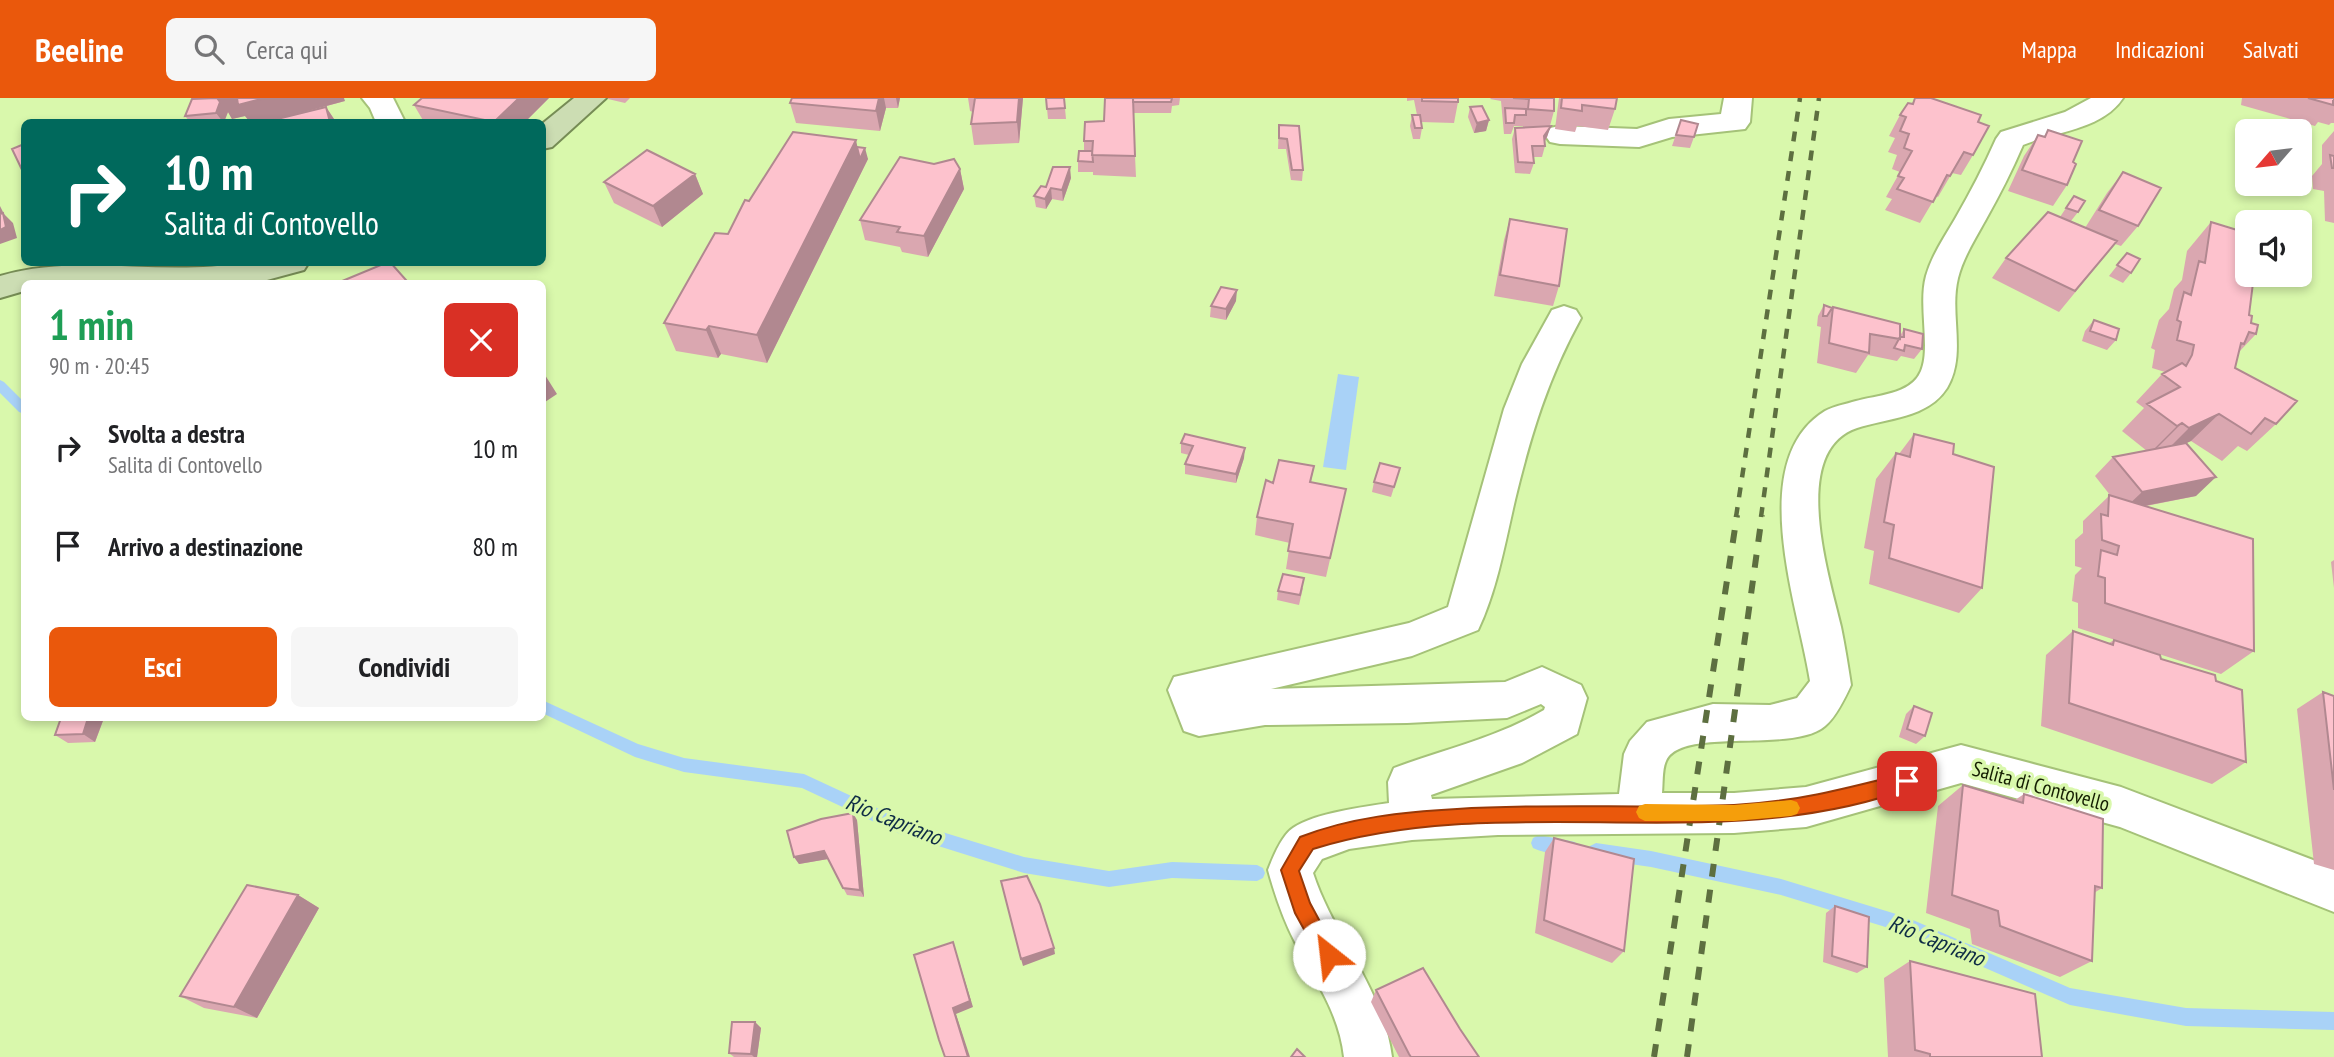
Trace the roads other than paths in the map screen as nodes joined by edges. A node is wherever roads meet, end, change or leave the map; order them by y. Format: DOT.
graph roads {
  1 [pos="376,98"];
  2 [pos="592,98"];
  3 [pos="1738,98"];
  4 [pos="2109,98"];
  5 [pos="389,119"];
  6 [pos="1560,135"];
  7 [pos="546,137"];
  8 [pos="278,266"];
  9 [pos="164,280"];
  10 [pos="190,280"];
  11 [pos="0,287"];
  12 [pos="1564,318"];
  13 [pos="1639,812"];
  14 [pos="1412,820"];
  15 [pos="2334,890"];
  16 [pos="1368,1057"];
  1 -- 5 [label="street"];
  2 -- 7 [label="main road"];
  3 -- 6 [label="street"];
  4 -- 13 [label="street"];
  8 -- 10 [label="main road"];
  9 -- 11 [label="main road"];
  12 -- 14 [label="street"];
  13 -- 14 [label="street, Salita di Contovello"];
  13 -- 15 [label="street, Salita di Contovello"];
  14 -- 16 [label="street, Salita di Contovello"];
}
